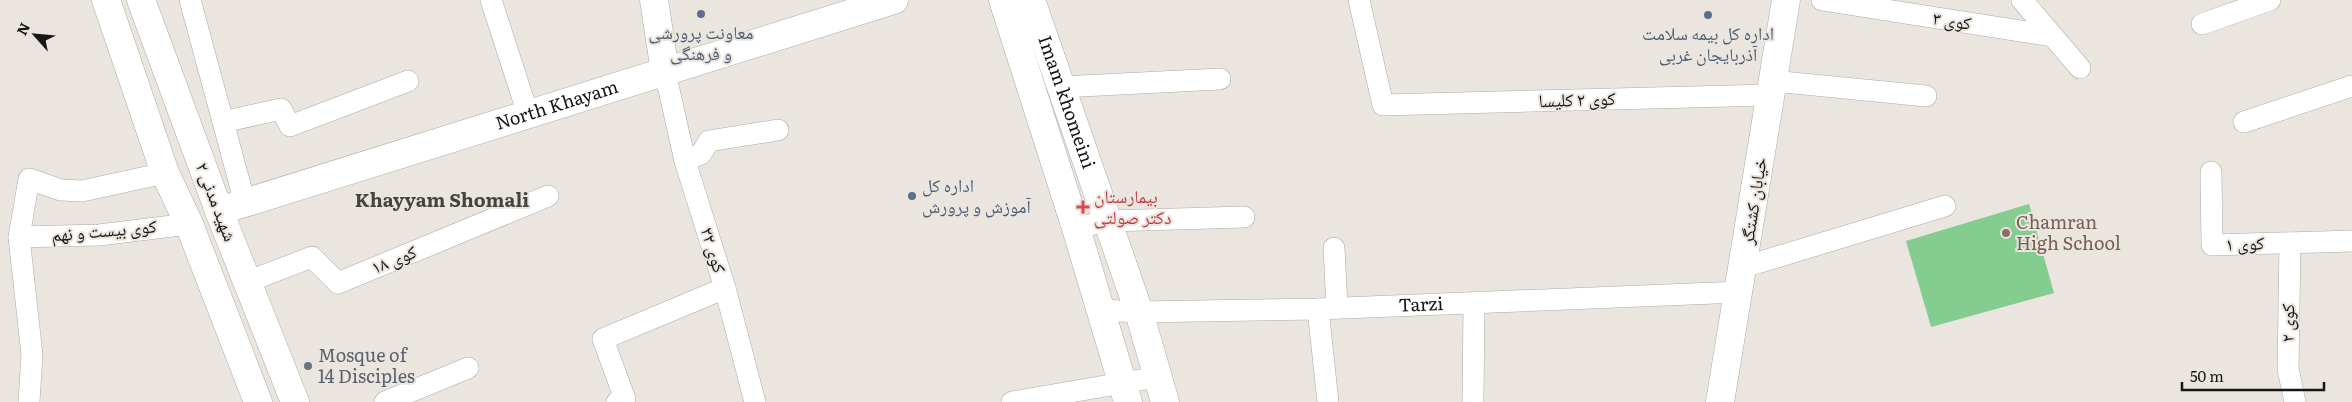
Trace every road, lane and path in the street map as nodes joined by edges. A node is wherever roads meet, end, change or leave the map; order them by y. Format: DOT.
graph roads {
  1 [pos="106,0"];
  2 [pos="141,0"];
  3 [pos="190,0"];
  4 [pos="491,0"];
  5 [pos="654,0"];
  6 [pos="894,0"];
  7 [pos="1003,0"];
  8 [pos="1031,0"];
  9 [pos="1359,0"];
  10 [pos="1786,0"];
  11 [pos="1822,0"];
  12 [pos="2022,0"];
  13 [pos="2270,0"];
  14 [pos="2202,24"];
  15 [pos="2052,36"];
  16 [pos="2080,68"];
  17 [pos="664,72"];
  18 [pos="1220,79"];
  19 [pos="408,81"];
  20 [pos="2352,86"];
  21 [pos="1061,87"];
  22 [pos="1771,88"];
  23 [pos="1926,96"];
  24 [pos="528,114"];
  25 [pos="223,122"];
  26 [pos="2244,122"];
  27 [pos="778,130"];
  28 [pos="685,161"];
  29 [pos="2211,172"];
  30 [pos="165,173"];
  31 [pos="548,196"];
  32 [pos="245,203"];
  33 [pos="1945,206"];
  34 [pos="219,211"];
  35 [pos="1244,217"];
  36 [pos="1108,221"];
  37 [pos="189,224"];
  38 [pos="1076,228"];
  39 [pos="19,237"];
  40 [pos="2352,241"];
  41 [pos="2290,243"];
  42 [pos="1334,248"];
  43 [pos="1742,279"];
  44 [pos="246,282"];
  45 [pos="725,288"];
  46 [pos="1474,303"];
  47 [pos="1327,309"];
  48 [pos="1101,310"];
  49 [pos="1139,312"];
  50 [pos="468,368"];
  51 [pos="1157,376"];
  52 [pos="1125,392"];
  53 [pos="28,402"];
  54 [pos="257,402"];
  55 [pos="295,402"];
  56 [pos="385,402"];
  57 [pos="617,402"];
  58 [pos="755,402"];
  59 [pos="1012,402"];
  60 [pos="1165,402"];
  61 [pos="1328,402"];
  62 [pos="1473,402"];
  63 [pos="1720,402"];
  64 [pos="2294,402"];
  1 -- 30 [label="main road, شهید مدنی ۲"];
  2 -- 34 [label="main road, شهید مدنی ۲"];
  3 -- 25 [label="street"];
  4 -- 24 [label="street"];
  5 -- 17 [label="main road"];
  6 -- 17 [label="main road, North Khayam"];
  7 -- 38 [label="main road, Imam khomeini"];
  8 -- 21 [label="main road, Imam khomeini"];
  9 -- 22 [label="street, کوی ۲ کلیسا"];
  10 -- 22 [label="main road, خیابان کشتگر"];
  11 -- 15 [label="street, کوی ۳"];
  12 -- 15 [label="street"];
  13 -- 14 [label="street"];
  15 -- 16 [label="street"];
  17 -- 24 [label="main road, North Khayam"];
  17 -- 28 [label="street, کوی ۲۲"];
  18 -- 21 [label="street"];
  19 -- 25 [label="street"];
  20 -- 26 [label="street"];
  21 -- 36 [label="main road, Imam khomeini"];
  22 -- 23 [label="street"];
  22 -- 43 [label="main road, خیابان کشتگر"];
  24 -- 32 [label="main road, North Khayam"];
  25 -- 32 [label="street"];
  27 -- 28 [label="street"];
  28 -- 45 [label="street, کوی ۲۲"];
  29 -- 41 [label="street, کوی ۱"];
  30 -- 37 [label="main road, شهید مدنی ۲"];
  30 -- 39 [label="street"];
  31 -- 44 [label="street, کوی ۱۸"];
  32 -- 34 [label="main road, North Khayam"];
  33 -- 43 [label="street, Tarzi"];
  34 -- 44 [label="main road, شهید مدنی ۲"];
  35 -- 36 [label="street"];
  36 -- 38 [label="street"];
  36 -- 49 [label="main road, Imam khomeini"];
  37 -- 39 [label="street, کوی بیست و نهم"];
  37 -- 54 [label="main road, شهید مدنی ۲"];
  38 -- 48 [label="main road, Imam khomeini"];
  39 -- 53 [label="street"];
  40 -- 41 [label="street, کوی ۱"];
  41 -- 64 [label="street, کوی ۲"];
  42 -- 47 [label="street"];
  43 -- 46 [label="street, Tarzi"];
  43 -- 63 [label="main road, خیابان کشتگر"];
  44 -- 55 [label="main road, شهید مدنی ۲"];
  45 -- 57 [label="street, کوی ۲۲"];
  45 -- 58 [label="street"];
  46 -- 47 [label="street, Tarzi"];
  46 -- 62 [label="street"];
  47 -- 49 [label="street, Tarzi"];
  47 -- 61 [label="street"];
  48 -- 49 [label="street, Tarzi"];
  48 -- 52 [label="main road, Imam khomeini"];
  49 -- 51 [label="main road, Imam khomeini"];
  50 -- 56 [label="street"];
  51 -- 52 [label="street"];
  51 -- 60 [label="main road, Imam khomeini"];
  52 -- 59 [label="street"];
}
